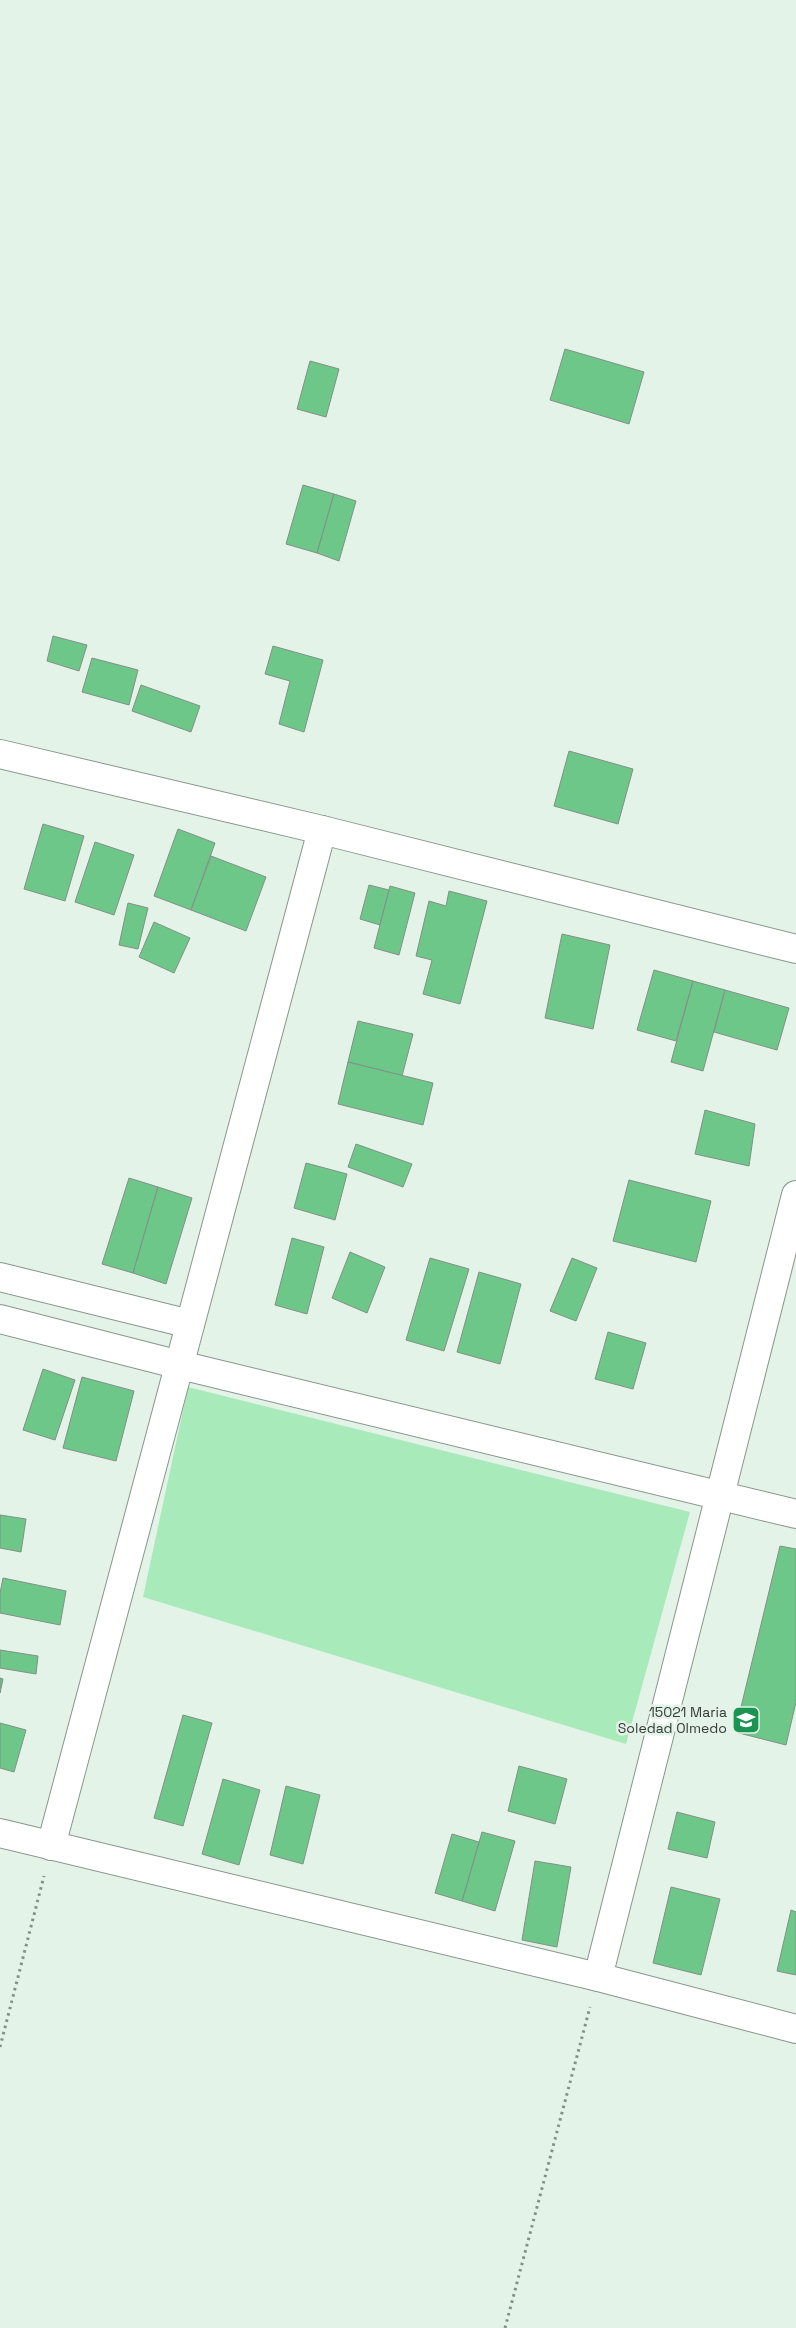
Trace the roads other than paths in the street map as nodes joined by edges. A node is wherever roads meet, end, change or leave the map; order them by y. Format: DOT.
graph roads {
  1 [pos="0,754"];
  2 [pos="322,830"];
  3 [pos="796,949"];
  4 [pos="796,1195"];
  5 [pos="0,1277"];
  6 [pos="0,1319"];
  7 [pos="190,1324"];
  8 [pos="180,1365"];
  9 [pos="720,1496"];
  10 [pos="796,1514"];
  11 [pos="0,1834"];
  12 [pos="52,1846"];
  13 [pos="598,1977"];
  14 [pos="796,2029"];
  1 -- 2 [label="street"];
  2 -- 3 [label="street"];
  2 -- 7 [label="street"];
  4 -- 9 [label="street"];
  5 -- 7 [label="street"];
  6 -- 8 [label="street"];
  7 -- 8 [label="street"];
  8 -- 9 [label="street"];
  8 -- 12 [label="street"];
  9 -- 10 [label="street"];
  9 -- 13 [label="street"];
  11 -- 12 [label="street"];
  12 -- 13 [label="street"];
  13 -- 14 [label="street"];
}
